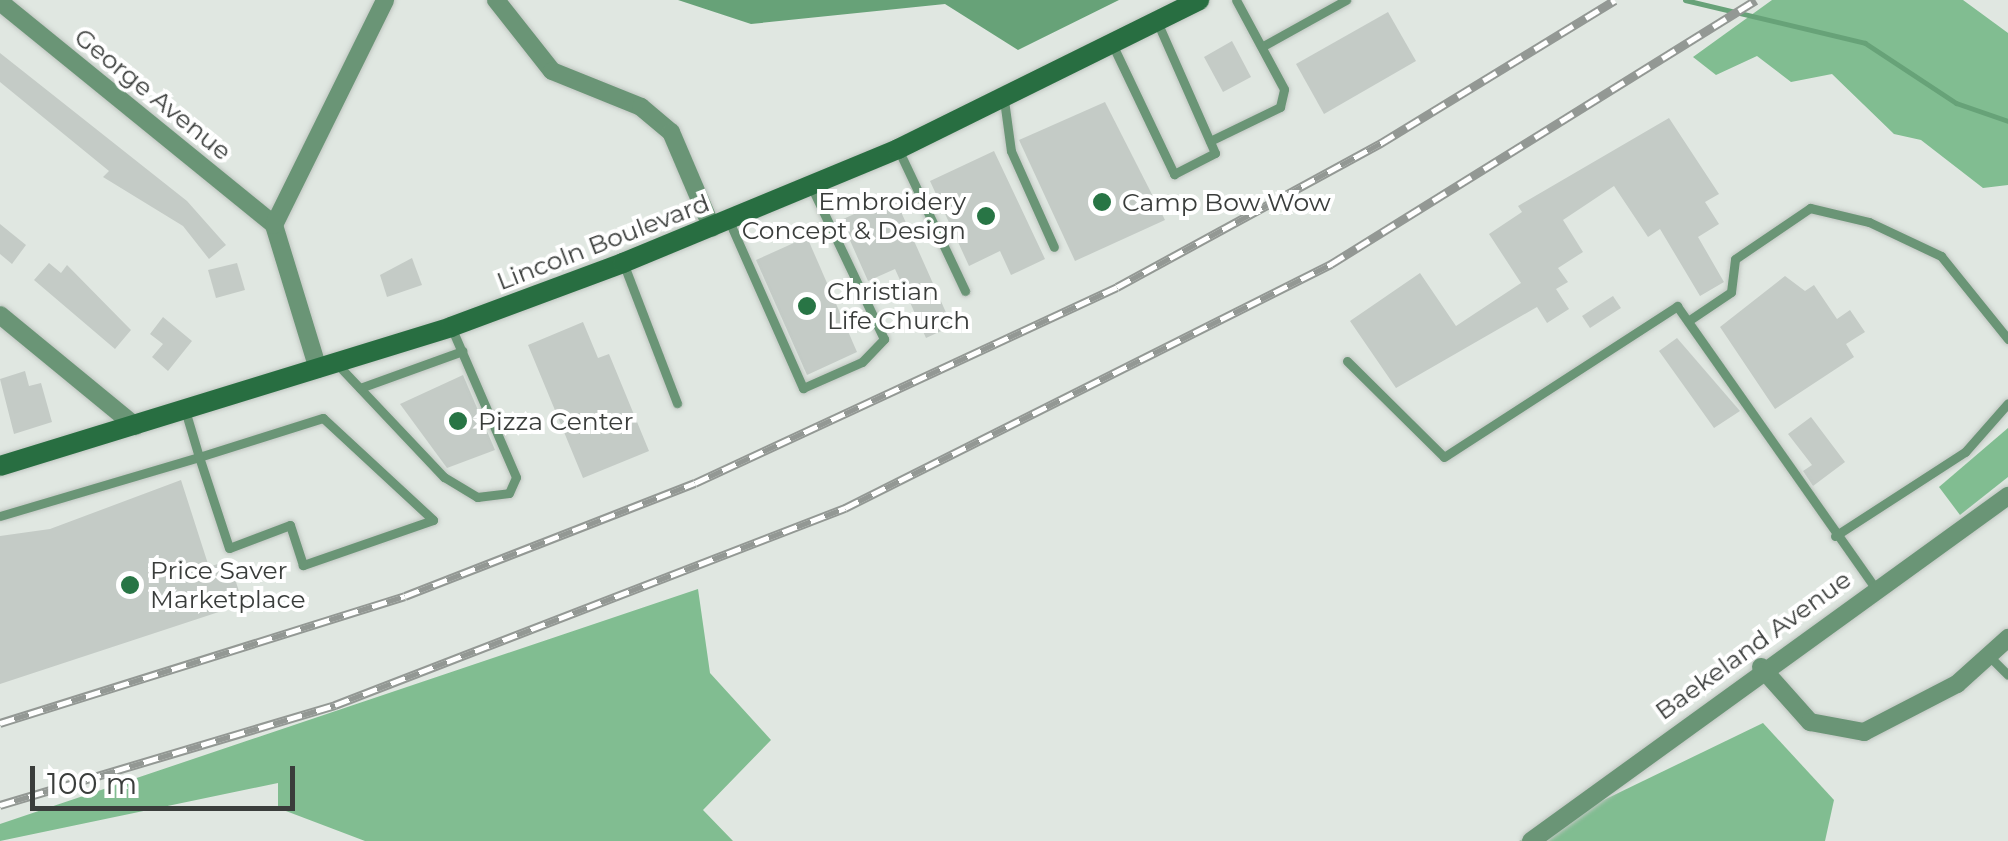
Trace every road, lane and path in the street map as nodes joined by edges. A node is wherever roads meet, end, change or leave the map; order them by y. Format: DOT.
graph roads {
  1 [pos="385,0"];
  2 [pos="496,0"];
  3 [pos="1199,0"];
  4 [pos="1236,0"];
  5 [pos="1346,0"];
  6 [pos="0,2"];
  7 [pos="1158,24"];
  8 [pos="1264,45"];
  9 [pos="1114,48"];
  10 [pos="1004,100"];
  11 [pos="1210,140"];
  12 [pos="898,149"];
  13 [pos="811,186"];
  14 [pos="721,224"];
  15 [pos="274,225"];
  16 [pos="1054,247"];
  17 [pos="623,263"];
  18 [pos="965,291"];
  19 [pos="0,315"];
  20 [pos="1688,321"];
  21 [pos="451,326"];
  22 [pos="2008,340"];
  23 [pos="462,351"];
  24 [pos="1347,361"];
  25 [pos="327,366"];
  26 [pos="360,388"];
  27 [pos="677,403"];
  28 [pos="2008,403"];
  29 [pos="185,410"];
  30 [pos="136,426"];
  31 [pos="200,457"];
  32 [pos="0,466"];
  33 [pos="2008,496"];
  34 [pos="0,516"];
  35 [pos="1834,536"];
  36 [pos="1875,588"];
  37 [pos="2008,638"];
  38 [pos="1990,656"];
  39 [pos="1760,667"];
  40 [pos="2008,675"];
  41 [pos="1531,841"];
  1 -- 15 [label="street"];
  2 -- 14 [label="street"];
  3 -- 7 [label="main road, Lincoln Boulevard"];
  4 -- 8 [label="lane"];
  5 -- 8 [label="lane"];
  6 -- 15 [label="street, George Avenue"];
  7 -- 9 [label="main road, Lincoln Boulevard"];
  7 -- 11 [label="lane"];
  8 -- 11 [label="lane"];
  9 -- 10 [label="main road, Lincoln Boulevard"];
  9 -- 11 [label="lane"];
  10 -- 12 [label="main road, Lincoln Boulevard"];
  10 -- 16 [label="lane"];
  12 -- 13 [label="main road, Lincoln Boulevard"];
  12 -- 18 [label="lane"];
  13 -- 14 [label="main road, Lincoln Boulevard"];
  13 -- 14 [label="lane"];
  14 -- 17 [label="main road, Lincoln Boulevard"];
  15 -- 25 [label="street"];
  17 -- 21 [label="main road, Lincoln Boulevard"];
  17 -- 27 [label="lane"];
  19 -- 30 [label="street"];
  20 -- 22 [label="lane"];
  20 -- 24 [label="lane"];
  20 -- 35 [label="lane"];
  21 -- 23 [label="lane"];
  21 -- 25 [label="main road, Lincoln Boulevard"];
  23 -- 26 [label="lane"];
  23 -- 26 [label="lane"];
  25 -- 26 [label="lane"];
  25 -- 29 [label="main road, Lincoln Boulevard"];
  28 -- 35 [label="lane"];
  29 -- 30 [label="main road, Lincoln Boulevard"];
  29 -- 31 [label="lane"];
  30 -- 32 [label="main road, Lincoln Boulevard"];
  31 -- 31 [label="lane"];
  31 -- 34 [label="lane"];
  33 -- 36 [label="street, Baekeland Avenue"];
  35 -- 36 [label="lane"];
  36 -- 39 [label="street, Baekeland Avenue"];
  37 -- 38 [label="street"];
  38 -- 39 [label="street"];
  38 -- 40 [label="lane"];
  39 -- 41 [label="street, Baekeland Avenue"];
}
